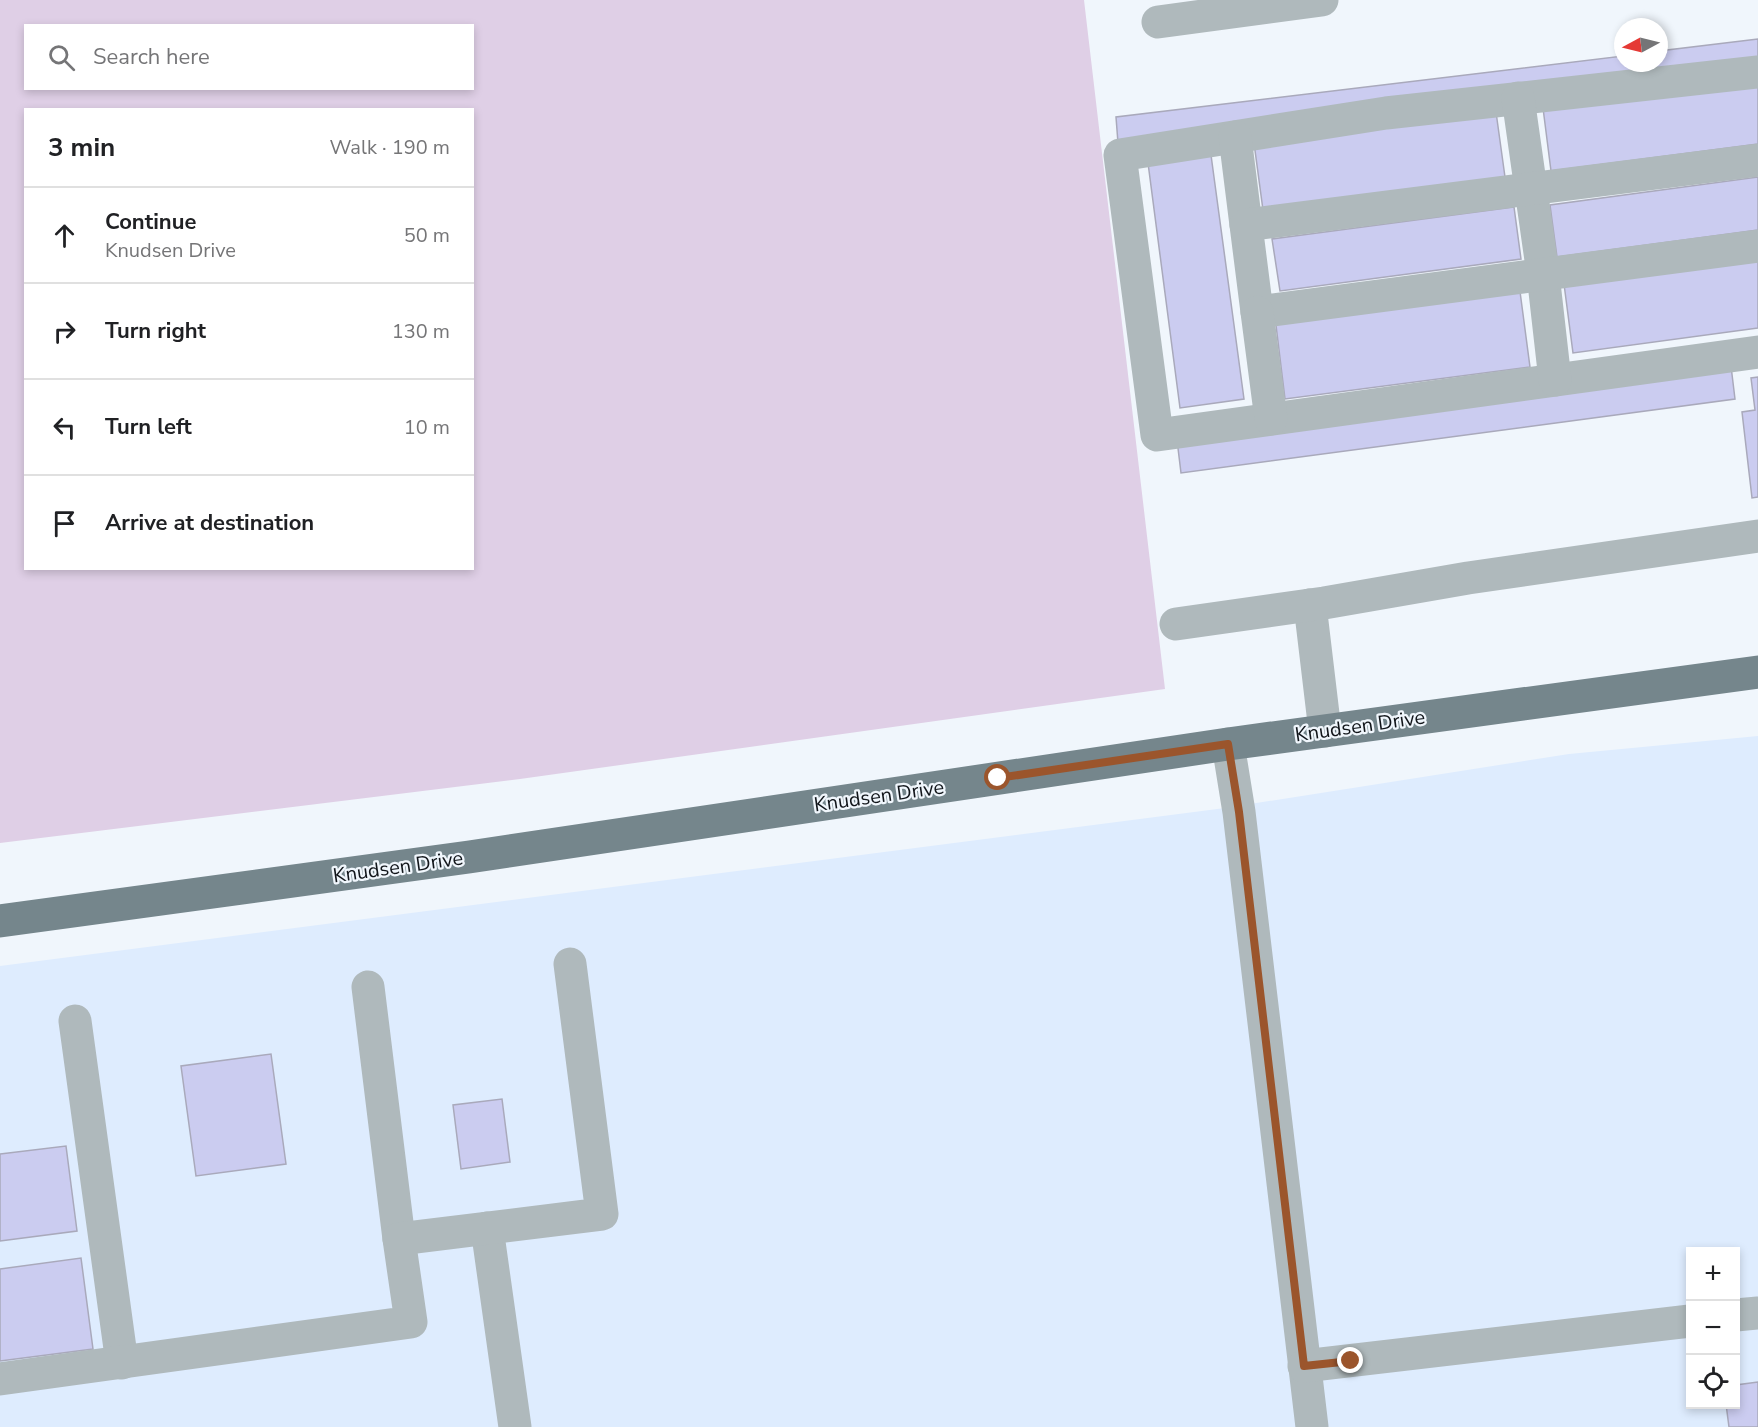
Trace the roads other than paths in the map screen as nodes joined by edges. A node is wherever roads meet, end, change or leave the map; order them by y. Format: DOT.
graph roads {
  1 [pos="1322,0"];
  2 [pos="1158,22"];
  3 [pos="1758,72"];
  4 [pos="1518,98"];
  5 [pos="1235,137"];
  6 [pos="1758,160"];
  7 [pos="1530,189"];
  8 [pos="1246,225"];
  9 [pos="1758,246"];
  10 [pos="1543,274"];
  11 [pos="1257,312"];
  12 [pos="1758,352"];
  13 [pos="1555,380"];
  14 [pos="1271,419"];
  15 [pos="1758,536"];
  16 [pos="1310,605"];
  17 [pos="1176,624"];
  18 [pos="1758,672"];
  19 [pos="1325,731"];
  20 [pos="1228,744"];
  21 [pos="0,921"];
  22 [pos="570,964"];
  23 [pos="368,987"];
  24 [pos="75,1021"];
  25 [pos="487,1228"];
  26 [pos="399,1239"];
  27 [pos="1758,1313"];
  28 [pos="1740,1315"];
  29 [pos="1686,1321"];
  30 [pos="122,1363"];
  31 [pos="1304,1366"];
  32 [pos="0,1379"];
  33 [pos="515,1427"];
  34 [pos="1312,1427"];
  1 -- 2 [label="lane"];
  3 -- 4 [label="lane"];
  4 -- 5 [label="lane"];
  4 -- 7 [label="lane"];
  5 -- 8 [label="lane"];
  5 -- 14 [label="lane"];
  6 -- 7 [label="lane"];
  7 -- 8 [label="lane"];
  7 -- 10 [label="lane"];
  8 -- 11 [label="lane"];
  9 -- 10 [label="lane"];
  10 -- 11 [label="lane"];
  10 -- 13 [label="lane"];
  11 -- 14 [label="lane"];
  12 -- 13 [label="lane"];
  13 -- 14 [label="lane"];
  15 -- 16 [label="lane"];
  16 -- 17 [label="lane"];
  16 -- 19 [label="lane"];
  18 -- 19 [label="main road, Knudsen Drive"];
  19 -- 20 [label="main road, Knudsen Drive"];
  20 -- 21 [label="main road, Knudsen Drive"];
  20 -- 31 [label="lane"];
  22 -- 25 [label="lane"];
  23 -- 26 [label="lane"];
  24 -- 30 [label="lane"];
  25 -- 26 [label="lane"];
  25 -- 33 [label="lane"];
  26 -- 30 [label="lane"];
  27 -- 28 [label="lane"];
  29 -- 31 [label="lane"];
  30 -- 32 [label="lane"];
  31 -- 34 [label="lane"];
}
